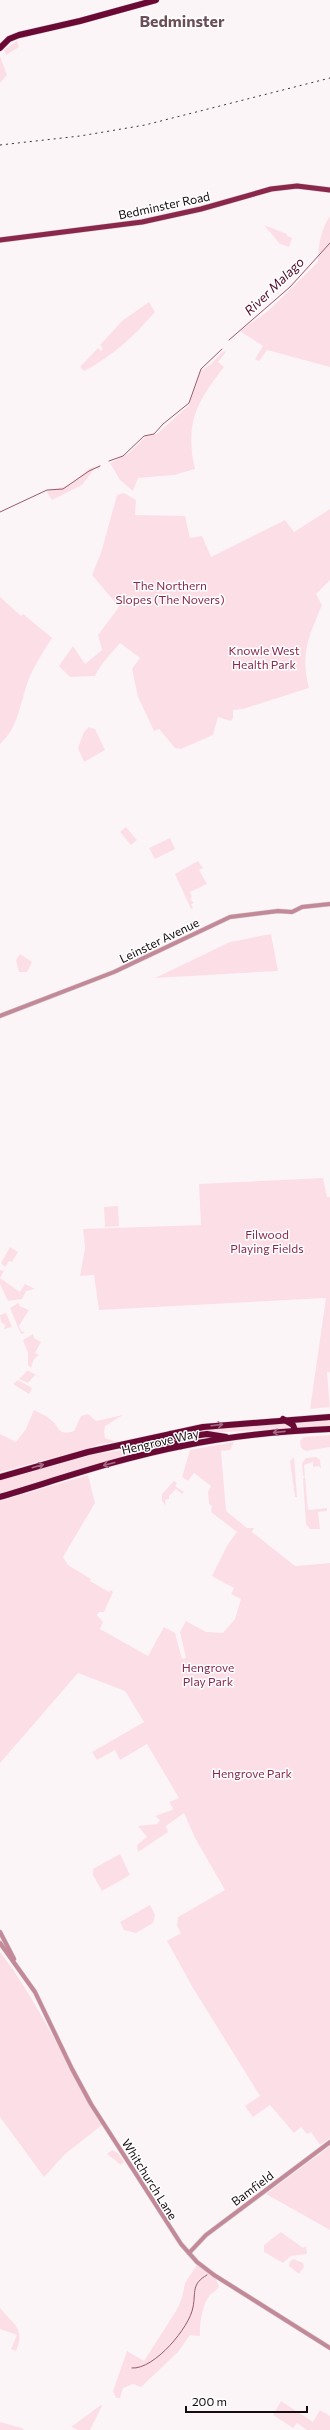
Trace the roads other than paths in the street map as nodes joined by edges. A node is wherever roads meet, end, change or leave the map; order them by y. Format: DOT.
graph roads {
  1 [pos="156,0"];
  2 [pos="0,48"];
  3 [pos="330,190"];
  4 [pos="0,240"];
  5 [pos="330,904"];
  6 [pos="0,1016"];
  7 [pos="330,1417"];
  8 [pos="283,1419"];
  9 [pos="330,1428"];
  10 [pos="295,1430"];
  11 [pos="171,1434"];
  12 [pos="230,1438"];
  13 [pos="116,1446"];
  14 [pos="181,1446"];
  15 [pos="0,1477"];
  16 [pos="0,1497"];
  17 [pos="0,1932"];
  18 [pos="0,1942"];
  19 [pos="16,1963"];
  20 [pos="330,2142"];
  21 [pos="189,2253"];
  22 [pos="330,2348"];
  1 -- 2 [label="highway"];
  3 -- 4 [label="main road, Bedminster Road"];
  5 -- 6 [label="street, Leinster Avenue"];
  7 -- 8 [label="highway, Hengrove Way"];
  8 -- 10 [label="highway"];
  11 -- 8 [label="highway, Hengrove Way, one-way"];
  9 -- 10 [label="highway, Hengrove Way"];
  10 -- 12 [label="highway, Hengrove Way, one-way"];
  11 -- 12 [label="highway"];
  11 -- 13 [label="highway, Hengrove Way"];
  12 -- 14 [label="highway, Hengrove Way"];
  13 -- 14 [label="highway"];
  15 -- 13 [label="highway, Hengrove Way, one-way"];
  14 -- 16 [label="highway, Hengrove Way, one-way"];
  17 -- 19 [label="street, Whitchurch Lane"];
  18 -- 19 [label="street, Whitchurch Lane"];
  19 -- 21 [label="street, Whitchurch Lane"];
  20 -- 21 [label="street, Bamfield"];
  21 -- 22 [label="street, Whitchurch Lane"];
}
